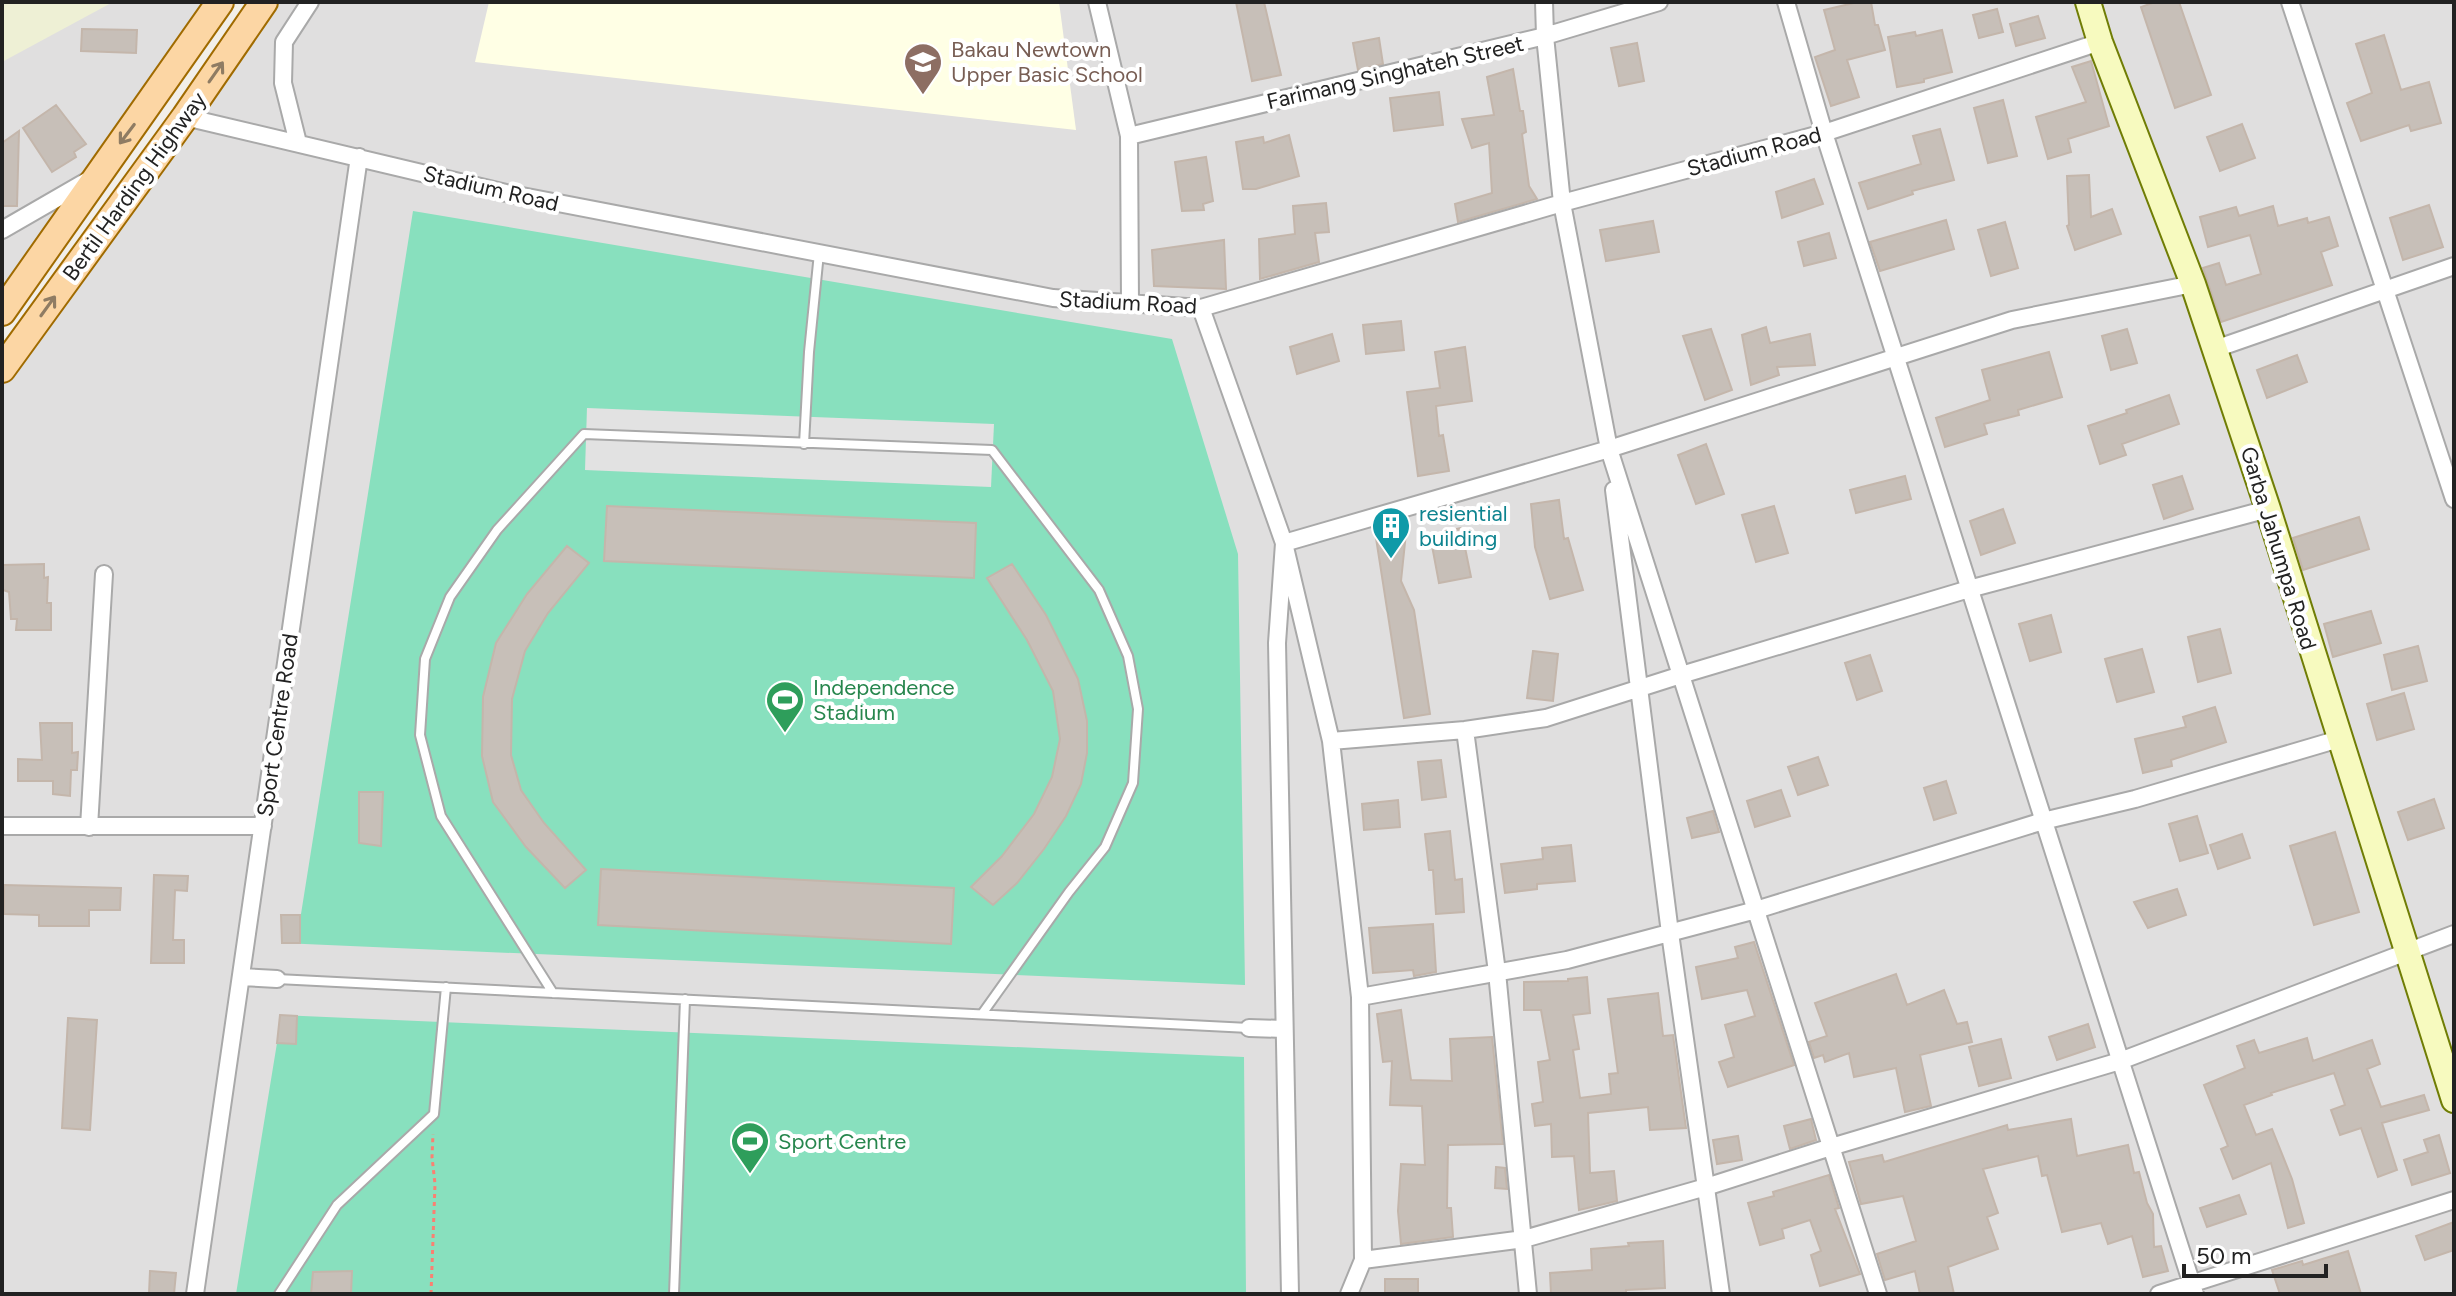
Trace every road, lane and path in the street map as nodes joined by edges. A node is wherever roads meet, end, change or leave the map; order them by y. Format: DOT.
graph roads {
  1 [pos="220,2"];
  2 [pos="264,2"];
  3 [pos="310,2"];
  4 [pos="1097,2"];
  5 [pos="1544,2"];
  6 [pos="1659,2"];
  7 [pos="1786,2"];
  8 [pos="2088,2"];
  9 [pos="2290,2"];
  10 [pos="1545,36"];
  11 [pos="2100,42"];
  12 [pos="185,117"];
  13 [pos="1824,133"];
  14 [pos="1129,136"];
  15 [pos="298,143"];
  16 [pos="359,157"];
  17 [pos="96,175"];
  18 [pos="1562,203"];
  19 [pos="2,230"];
  20 [pos="819,253"];
  21 [pos="2454,266"];
  22 [pos="2193,284"];
  23 [pos="2385,289"];
  24 [pos="1130,303"];
  25 [pos="1201,308"];
  26 [pos="2,312"];
  27 [pos="2215,349"];
  28 [pos="1895,357"];
  29 [pos="2,369"];
  30 [pos="804,444"];
  31 [pos="1609,449"];
  32 [pos="2454,499"];
  33 [pos="2268,509"];
  34 [pos="1284,543"];
  35 [pos="104,574"];
  36 [pos="1969,589"];
  37 [pos="1681,675"];
  38 [pos="1639,688"];
  39 [pos="1465,730"];
  40 [pos="2339,739"];
  41 [pos="1331,741"];
  42 [pos="2043,821"];
  43 [pos="2,826"];
  44 [pos="263,826"];
  45 [pos="89,827"];
  46 [pos="1756,910"];
  47 [pos="1670,933"];
  48 [pos="2454,934"];
  49 [pos="2406,951"];
  50 [pos="1497,972"];
  51 [pos="241,977"];
  52 [pos="277,979"];
  53 [pos="446,987"];
  54 [pos="553,993"];
  55 [pos="1360,997"];
  56 [pos="685,999"];
  57 [pos="982,1014"];
  58 [pos="1249,1028"];
  59 [pos="1284,1029"];
  60 [pos="2120,1061"];
  61 [pos="2454,1100"];
  62 [pos="434,1114"];
  63 [pos="1831,1147"];
  64 [pos="1706,1187"];
  65 [pos="2454,1200"];
  66 [pos="1524,1239"];
  67 [pos="1363,1260"];
  68 [pos="2193,1289"];
  69 [pos="195,1294"];
  70 [pos="279,1294"];
  71 [pos="431,1294"];
  72 [pos="674,1294"];
  73 [pos="1290,1294"];
  74 [pos="1349,1294"];
  75 [pos="1528,1294"];
  76 [pos="1721,1294"];
  77 [pos="1878,1294"];
  78 [pos="2159,1294"];
  1 -- 17 [label="main road, Bertil Harding Highway, one-way"];
  12 -- 2 [label="main road, Bertil Harding Highway, one-way"];
  3 -- 15 [label="street"];
  4 -- 14 [label="street"];
  5 -- 10 [label="street"];
  6 -- 10 [label="street, Farimang Singhateh Street"];
  7 -- 13 [label="street"];
  8 -- 11 [label="street, Garba Jahumpa Road"];
  9 -- 23 [label="street"];
  10 -- 14 [label="street, Farimang Singhateh Street"];
  10 -- 18 [label="street"];
  11 -- 13 [label="street, Stadium Road"];
  11 -- 22 [label="street, Garba Jahumpa Road"];
  12 -- 15 [label="street, Stadium Road"];
  29 -- 12 [label="main road, Bertil Harding Highway, one-way"];
  13 -- 18 [label="street, Stadium Road"];
  13 -- 28 [label="street"];
  14 -- 24 [label="street"];
  15 -- 16 [label="street, Stadium Road"];
  16 -- 20 [label="street, Stadium Road"];
  16 -- 44 [label="street, Sport Centre Road"];
  17 -- 19 [label="street"];
  17 -- 26 [label="main road, Bertil Harding Highway"];
  18 -- 25 [label="street, Stadium Road"];
  18 -- 31 [label="street"];
  20 -- 24 [label="street, Stadium Road"];
  20 -- 30 [label="lane"];
  21 -- 23 [label="street"];
  22 -- 27 [label="street, Garba Jahumpa Road"];
  22 -- 28 [label="street"];
  23 -- 27 [label="street"];
  23 -- 32 [label="street"];
  24 -- 25 [label="street, Stadium Road"];
  25 -- 34 [label="street"];
  27 -- 33 [label="street, Garba Jahumpa Road"];
  28 -- 31 [label="street"];
  28 -- 36 [label="street"];
  30 -- 54 [label="lane"];
  30 -- 57 [label="lane"];
  31 -- 34 [label="street"];
  31 -- 37 [label="street"];
  31 -- 38 [label="street"];
  33 -- 36 [label="street"];
  33 -- 40 [label="street, Garba Jahumpa Road"];
  34 -- 41 [label="street"];
  34 -- 59 [label="street"];
  35 -- 45 [label="street"];
  36 -- 37 [label="street"];
  36 -- 42 [label="street"];
  37 -- 38 [label="street"];
  37 -- 46 [label="street"];
  38 -- 39 [label="street"];
  38 -- 47 [label="street"];
  39 -- 41 [label="street"];
  39 -- 50 [label="street"];
  40 -- 42 [label="street"];
  40 -- 49 [label="street, Garba Jahumpa Road"];
  41 -- 55 [label="street"];
  42 -- 46 [label="street"];
  42 -- 60 [label="street"];
  43 -- 45 [label="street"];
  44 -- 45 [label="street"];
  44 -- 51 [label="street, Sport Centre Road"];
  46 -- 47 [label="street"];
  46 -- 63 [label="street"];
  47 -- 50 [label="street"];
  47 -- 64 [label="street"];
  48 -- 49 [label="street"];
  49 -- 60 [label="street"];
  49 -- 61 [label="street, Garba Jahumpa Road"];
  50 -- 55 [label="street"];
  50 -- 66 [label="street"];
  51 -- 52 [label="street"];
  51 -- 69 [label="street, Sport Centre Road"];
  52 -- 53 [label="lane"];
  53 -- 54 [label="lane"];
  53 -- 62 [label="lane"];
  54 -- 56 [label="lane"];
  55 -- 67 [label="street"];
  56 -- 57 [label="lane"];
  56 -- 72 [label="lane"];
  57 -- 58 [label="lane"];
  58 -- 59 [label="street"];
  59 -- 73 [label="street"];
  60 -- 63 [label="street"];
  60 -- 68 [label="street"];
  62 -- 70 [label="lane"];
  62 -- 71 [label="path"];
  63 -- 64 [label="street"];
  63 -- 77 [label="street"];
  64 -- 66 [label="street"];
  64 -- 76 [label="street"];
  65 -- 68 [label="street"];
  66 -- 67 [label="street"];
  66 -- 75 [label="street"];
  67 -- 74 [label="street"];
  68 -- 78 [label="street"];
}
